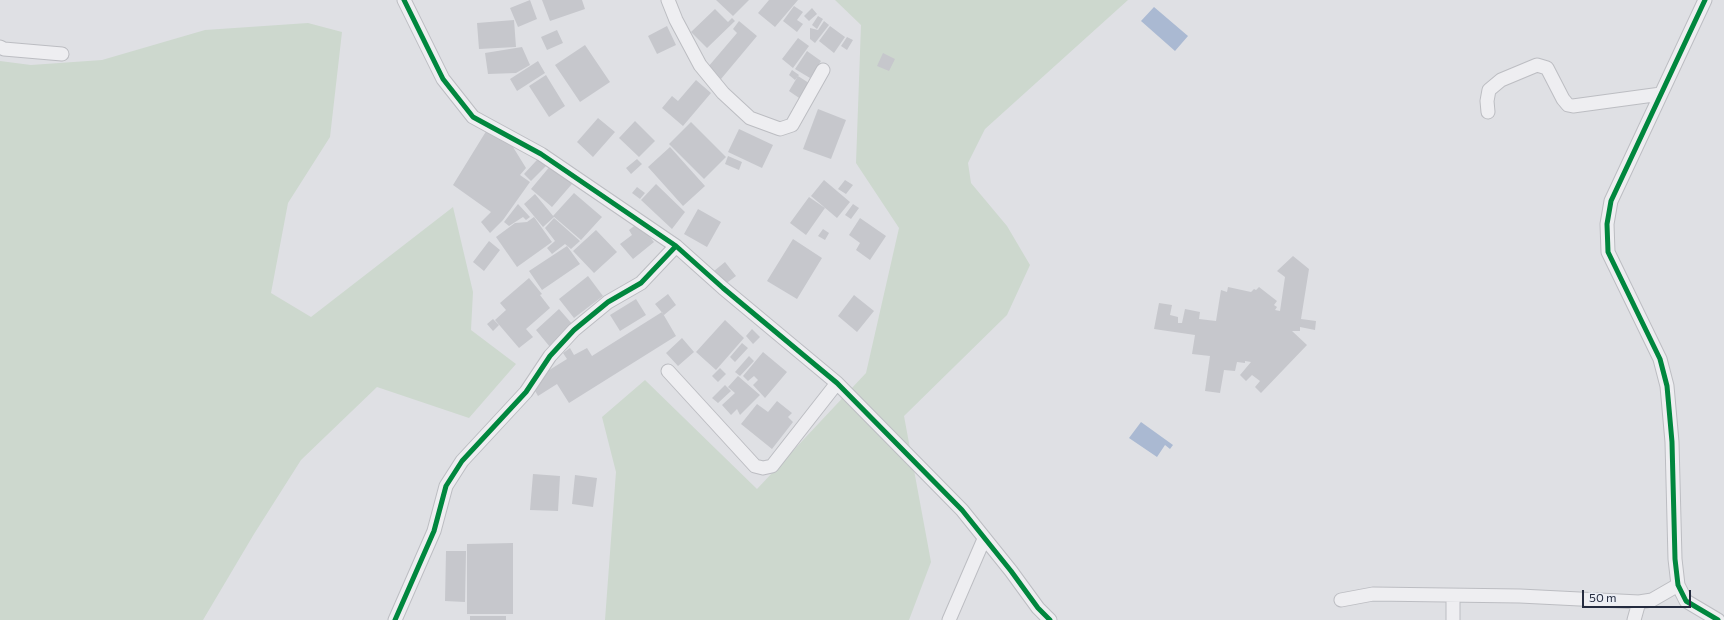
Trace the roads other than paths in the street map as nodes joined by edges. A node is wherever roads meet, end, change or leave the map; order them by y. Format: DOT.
graph roads {
  1 [pos="404,0"];
  2 [pos="668,0"];
  3 [pos="1705,0"];
  4 [pos="0,47"];
  5 [pos="62,54"];
  6 [pos="823,70"];
  7 [pos="1661,94"];
  8 [pos="1488,112"];
  9 [pos="676,246"];
  10 [pos="668,370"];
  11 [pos="837,383"];
  12 [pos="984,539"];
  13 [pos="1678,585"];
  14 [pos="1453,596"];
  15 [pos="1341,600"];
  16 [pos="1639,602"];
  17 [pos="395,620"];
  18 [pos="949,620"];
  19 [pos="1050,620"];
  20 [pos="1453,620"];
  21 [pos="1634,620"];
  22 [pos="1718,620"];
  1 -- 9 [label="street"];
  2 -- 6 [label="street"];
  3 -- 7 [label="street"];
  4 -- 5 [label="street"];
  7 -- 8 [label="street"];
  7 -- 13 [label="street"];
  9 -- 11 [label="street"];
  9 -- 17 [label="street"];
  10 -- 11 [label="street"];
  11 -- 12 [label="street"];
  12 -- 18 [label="street"];
  12 -- 19 [label="street"];
  13 -- 16 [label="street"];
  13 -- 22 [label="street"];
  14 -- 15 [label="street"];
  14 -- 16 [label="street"];
  14 -- 20 [label="street"];
  16 -- 21 [label="street"];
}
